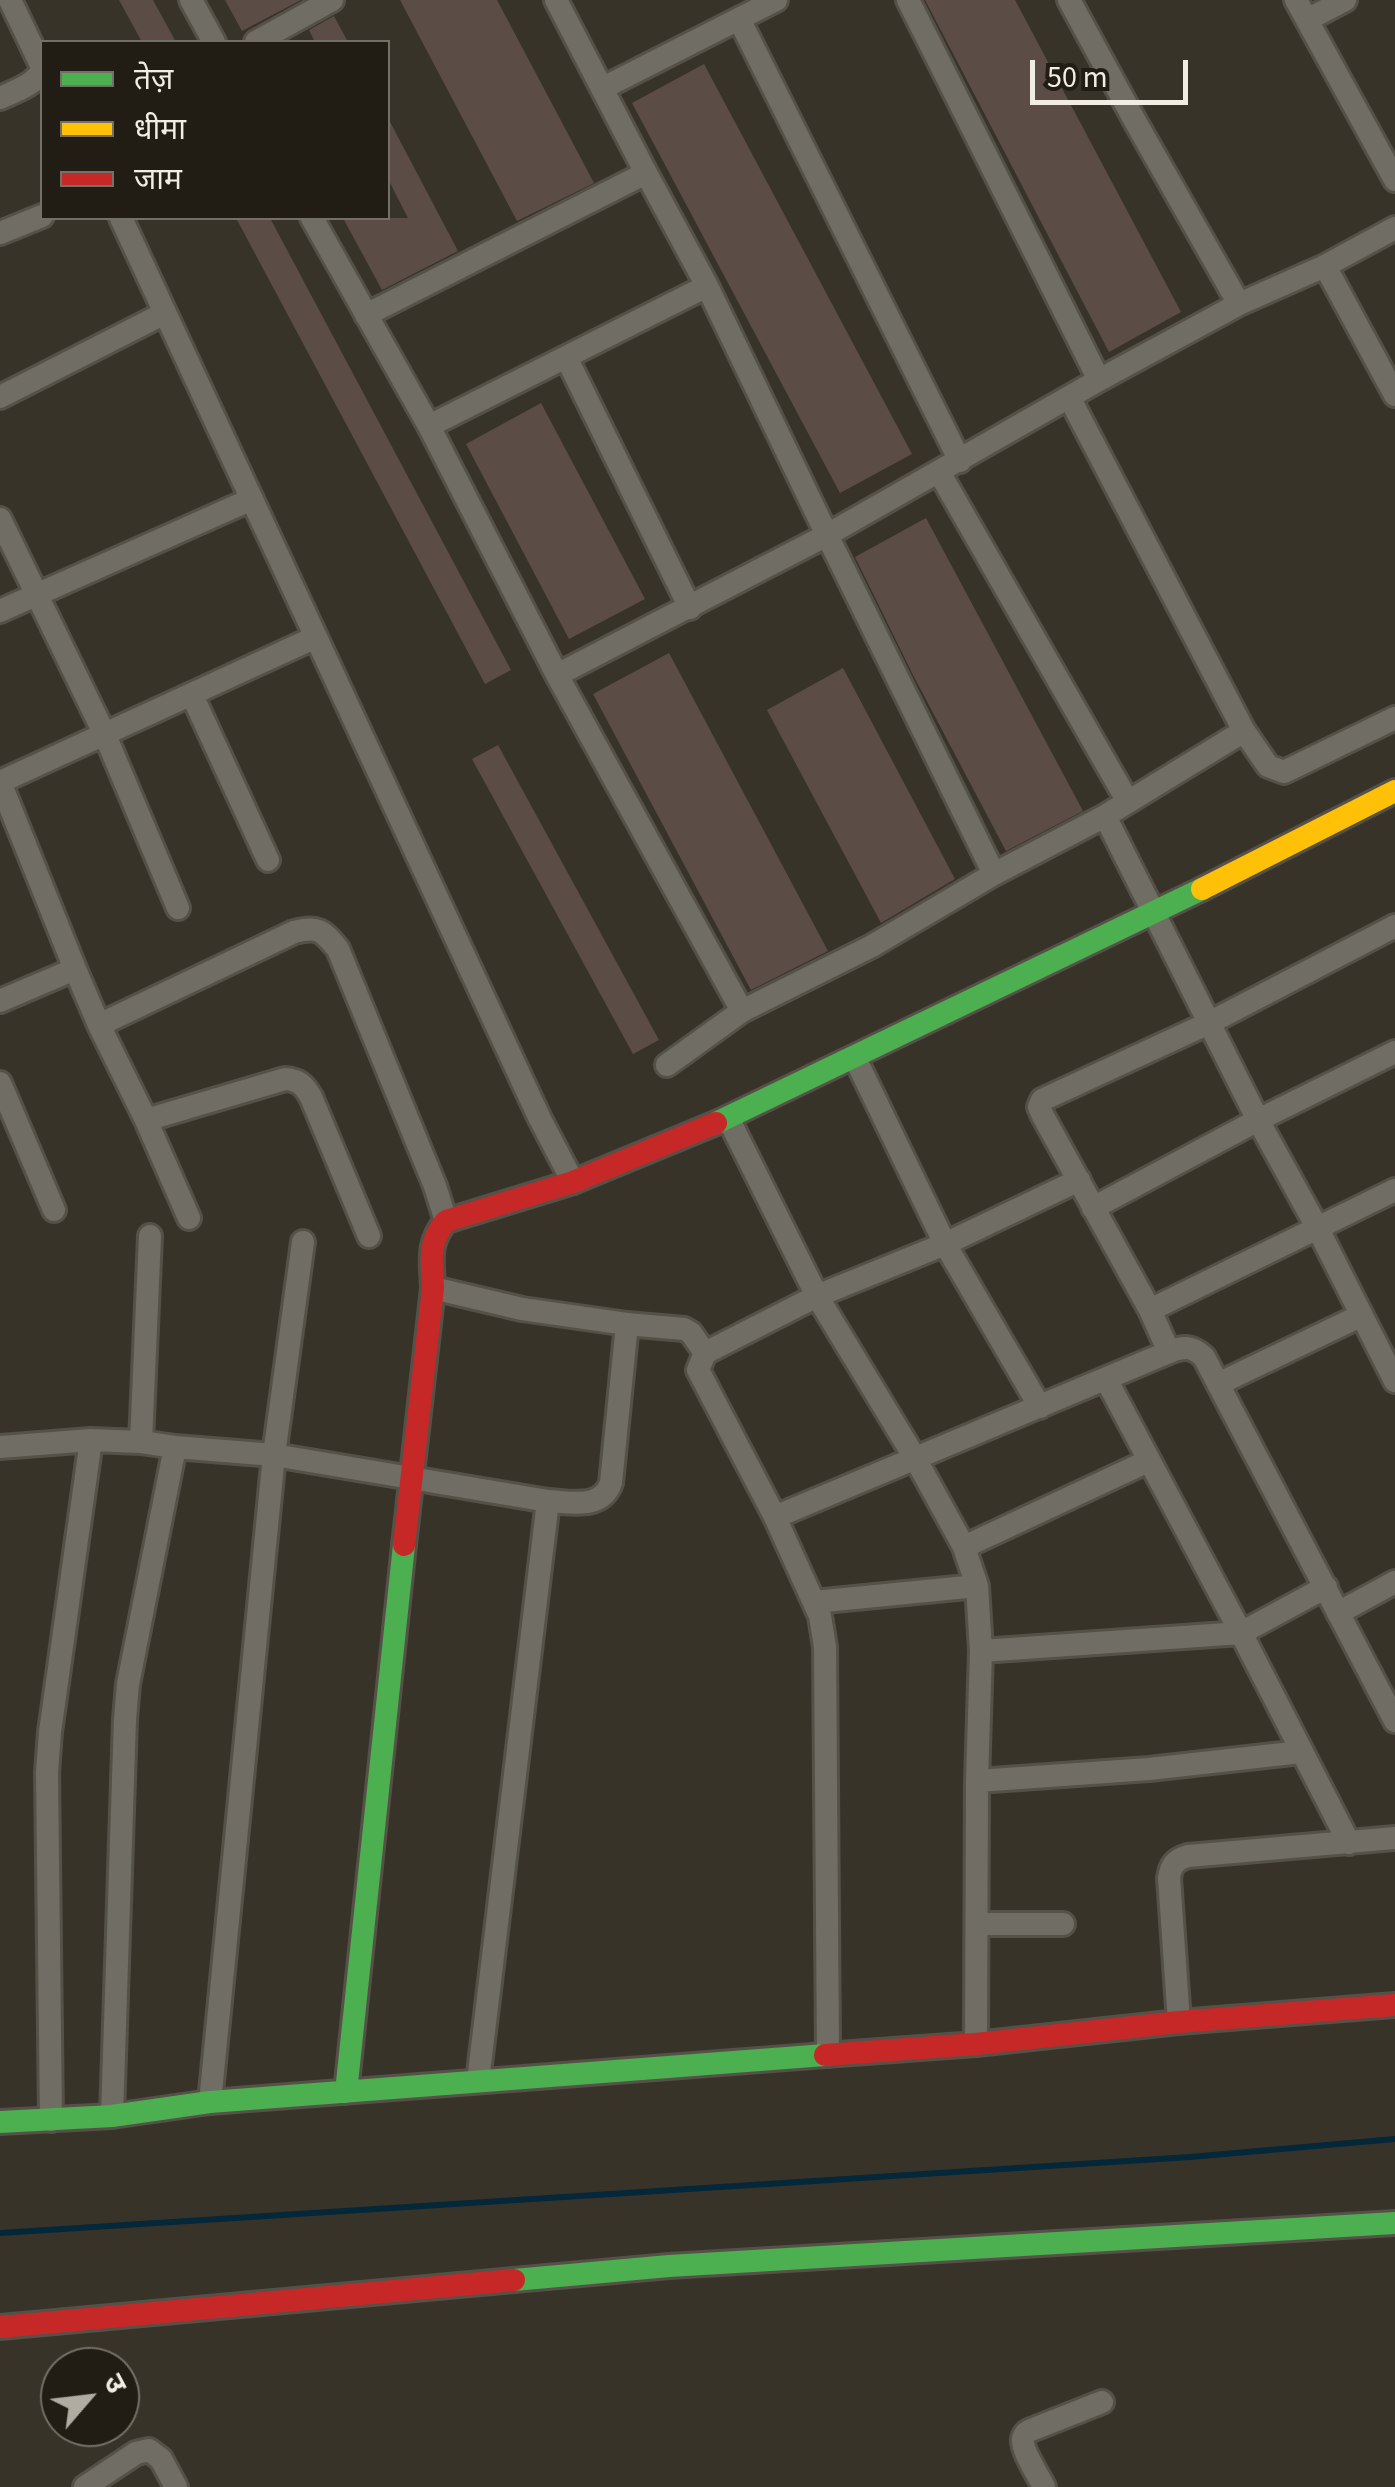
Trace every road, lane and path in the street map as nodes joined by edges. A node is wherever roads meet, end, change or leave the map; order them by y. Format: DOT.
graph roads {
  1 [pos="10,0"];
  2 [pos="191,0"];
  3 [pos="332,0"];
  4 [pos="556,0"];
  5 [pos="776,0"];
  6 [pos="908,0"];
  7 [pos="1070,0"];
  8 [pos="1345,0"];
  9 [pos="1302,10"];
  10 [pos="739,19"];
  11 [pos="213,40"];
  12 [pos="260,40"];
  13 [pos="40,64"];
  14 [pos="40,75"];
  15 [pos="603,88"];
  16 [pos="0,98"];
  17 [pos="646,173"];
  18 [pos="1395,180"];
  19 [pos="40,217"];
  20 [pos="121,220"];
  21 [pos="313,220"];
  22 [pos="1395,228"];
  23 [pos="0,233"];
  24 [pos="1325,266"];
  25 [pos="707,286"];
  26 [pos="1240,304"];
  27 [pos="164,314"];
  28 [pos="366,315"];
  29 [pos="566,357"];
  30 [pos="1099,380"];
  31 [pos="1395,395"];
  32 [pos="0,397"];
  33 [pos="1069,398"];
  34 [pos="429,426"];
  35 [pos="950,467"];
  36 [pos="252,498"];
  37 [pos="0,519"];
  38 [pos="827,535"];
  39 [pos="36,594"];
  40 [pos="690,608"];
  41 [pos="0,611"];
  42 [pos="316,637"];
  43 [pos="556,675"];
  44 [pos="192,695"];
  45 [pos="1395,718"];
  46 [pos="1244,731"];
  47 [pos="105,735"];
  48 [pos="0,782"];
  49 [pos="1395,790"];
  50 [pos="1128,800"];
  51 [pos="1105,816"];
  52 [pos="268,860"];
  53 [pos="994,874"];
  54 [pos="178,908"];
  55 [pos="1153,914"];
  56 [pos="1395,926"];
  57 [pos="75,968"];
  58 [pos="0,1001"];
  59 [pos="742,1011"];
  60 [pos="1209,1023"];
  61 [pos="99,1025"];
  62 [pos="1395,1052"];
  63 [pos="855,1058"];
  64 [pos="667,1064"];
  65 [pos="0,1084"];
  66 [pos="728,1118"];
  67 [pos="146,1120"];
  68 [pos="1258,1120"];
  69 [pos="1079,1180"];
  70 [pos="573,1182"];
  71 [pos="1395,1190"];
  72 [pos="1094,1208"];
  73 [pos="54,1210"];
  74 [pos="189,1218"];
  75 [pos="446,1221"];
  76 [pos="1318,1229"];
  77 [pos="150,1236"];
  78 [pos="369,1236"];
  79 [pos="304,1242"];
  80 [pos="945,1244"];
  81 [pos="434,1288"];
  82 [pos="817,1296"];
  83 [pos="1150,1310"];
  84 [pos="1360,1316"];
  85 [pos="627,1324"];
  86 [pos="1169,1352"];
  87 [pos="705,1353"];
  88 [pos="1106,1379"];
  89 [pos="1395,1381"];
  90 [pos="1218,1384"];
  91 [pos="1040,1407"];
  92 [pos="92,1440"];
  93 [pos="142,1442"];
  94 [pos="0,1447"];
  95 [pos="175,1448"];
  96 [pos="274,1455"];
  97 [pos="915,1458"];
  98 [pos="1148,1462"];
  99 [pos="411,1478"];
  100 [pos="548,1501"];
  101 [pos="776,1517"];
  102 [pos="964,1547"];
  103 [pos="1395,1582"];
  104 [pos="978,1586"];
  105 [pos="1326,1587"];
  106 [pos="814,1602"];
  107 [pos="1338,1612"];
  108 [pos="1241,1633"];
  109 [pos="981,1650"];
  110 [pos="1395,1721"];
  111 [pos="1302,1752"];
  112 [pos="976,1781"];
  113 [pos="1395,1838"];
  114 [pos="1348,1842"];
  115 [pos="978,1924"];
  116 [pos="1063,1924"];
  117 [pos="1395,2006"];
  118 [pos="1180,2022"];
  119 [pos="976,2044"];
  120 [pos="828,2055"];
  121 [pos="478,2082"];
  122 [pos="346,2092"];
  123 [pos="210,2102"];
  124 [pos="112,2116"];
  125 [pos="51,2120"];
  126 [pos="0,2122"];
  127 [pos="1395,2223"];
  128 [pos="0,2327"];
  129 [pos="1102,2402"];
  130 [pos="85,2487"];
  131 [pos="176,2487"];
  132 [pos="1044,2487"];
  1 -- 13 [label="street"];
  2 -- 11 [label="street"];
  3 -- 12 [label="street"];
  4 -- 15 [label="street"];
  5 -- 10 [label="street"];
  6 -- 30 [label="street"];
  7 -- 26 [label="street"];
  8 -- 9 [label="street"];
  9 -- 18 [label="street"];
  10 -- 15 [label="street"];
  10 -- 35 [label="street"];
  14 -- 16 [label="street"];
  15 -- 17 [label="street"];
  17 -- 25 [label="street"];
  17 -- 28 [label="street"];
  19 -- 23 [label="street"];
  20 -- 27 [label="street"];
  21 -- 28 [label="street"];
  22 -- 24 [label="street"];
  24 -- 26 [label="street"];
  24 -- 31 [label="street"];
  25 -- 29 [label="street"];
  25 -- 38 [label="street"];
  26 -- 30 [label="street"];
  27 -- 32 [label="street"];
  27 -- 36 [label="street"];
  28 -- 34 [label="street"];
  29 -- 34 [label="street"];
  29 -- 40 [label="street"];
  30 -- 33 [label="street"];
  33 -- 35 [label="street"];
  33 -- 46 [label="street"];
  34 -- 43 [label="street"];
  35 -- 38 [label="street"];
  35 -- 50 [label="street"];
  36 -- 39 [label="street"];
  36 -- 42 [label="street"];
  37 -- 39 [label="street"];
  38 -- 40 [label="street"];
  38 -- 53 [label="street"];
  39 -- 41 [label="street"];
  39 -- 47 [label="street"];
  40 -- 43 [label="street"];
  42 -- 44 [label="street"];
  42 -- 70 [label="street"];
  43 -- 59 [label="street"];
  44 -- 47 [label="street"];
  44 -- 52 [label="street"];
  45 -- 46 [label="street"];
  46 -- 50 [label="street"];
  47 -- 48 [label="street"];
  47 -- 54 [label="street"];
  48 -- 57 [label="street"];
  49 -- 55 [label="street"];
  50 -- 51 [label="street"];
  51 -- 53 [label="street"];
  51 -- 55 [label="street"];
  53 -- 59 [label="street"];
  55 -- 60 [label="street"];
  55 -- 63 [label="street"];
  56 -- 60 [label="street"];
  57 -- 58 [label="street"];
  57 -- 61 [label="street"];
  59 -- 64 [label="street"];
  60 -- 68 [label="street"];
  60 -- 69 [label="street"];
  61 -- 67 [label="street"];
  61 -- 75 [label="street"];
  62 -- 68 [label="street"];
  63 -- 66 [label="street"];
  63 -- 80 [label="street"];
  65 -- 73 [label="street"];
  66 -- 70 [label="street"];
  66 -- 82 [label="street"];
  67 -- 74 [label="street"];
  67 -- 78 [label="street"];
  68 -- 72 [label="street"];
  68 -- 76 [label="street"];
  69 -- 72 [label="street"];
  69 -- 80 [label="street"];
  70 -- 75 [label="street"];
  71 -- 76 [label="street"];
  72 -- 83 [label="street"];
  75 -- 81 [label="street"];
  76 -- 83 [label="street"];
  76 -- 84 [label="street"];
  77 -- 93 [label="street"];
  79 -- 96 [label="street"];
  80 -- 82 [label="street"];
  80 -- 91 [label="street"];
  81 -- 85 [label="street"];
  81 -- 99 [label="street"];
  82 -- 87 [label="street"];
  82 -- 97 [label="street"];
  83 -- 86 [label="street"];
  84 -- 89 [label="street"];
  84 -- 90 [label="street"];
  85 -- 87 [label="street"];
  85 -- 100 [label="street"];
  86 -- 88 [label="street"];
  86 -- 90 [label="street"];
  87 -- 101 [label="street"];
  88 -- 91 [label="street"];
  88 -- 98 [label="street"];
  90 -- 105 [label="street"];
  91 -- 97 [label="street"];
  92 -- 93 [label="street"];
  92 -- 94 [label="street"];
  92 -- 125 [label="street"];
  93 -- 95 [label="street"];
  95 -- 96 [label="street"];
  95 -- 124 [label="street"];
  96 -- 99 [label="street"];
  96 -- 123 [label="street"];
  97 -- 101 [label="street"];
  97 -- 102 [label="street"];
  98 -- 102 [label="street"];
  98 -- 108 [label="street"];
  99 -- 100 [label="street"];
  99 -- 122 [label="street"];
  100 -- 121 [label="street"];
  101 -- 106 [label="street"];
  102 -- 104 [label="street"];
  103 -- 107 [label="street"];
  104 -- 106 [label="street"];
  104 -- 109 [label="street"];
  105 -- 107 [label="street"];
  105 -- 108 [label="street"];
  106 -- 120 [label="street"];
  107 -- 110 [label="street"];
  108 -- 109 [label="street"];
  108 -- 111 [label="street"];
  109 -- 112 [label="street"];
  111 -- 112 [label="street"];
  111 -- 114 [label="street"];
  112 -- 115 [label="street"];
  113 -- 114 [label="street"];
  114 -- 118 [label="street"];
  115 -- 116 [label="street"];
  115 -- 119 [label="street"];
  117 -- 118 [label="street"];
  118 -- 119 [label="street"];
  119 -- 120 [label="street"];
  120 -- 121 [label="street"];
  121 -- 122 [label="street"];
  122 -- 123 [label="street"];
  123 -- 124 [label="street"];
  124 -- 125 [label="street"];
  125 -- 126 [label="street"];
  127 -- 128 [label="street"];
  129 -- 132 [label="street"];
  130 -- 131 [label="street"];
}
